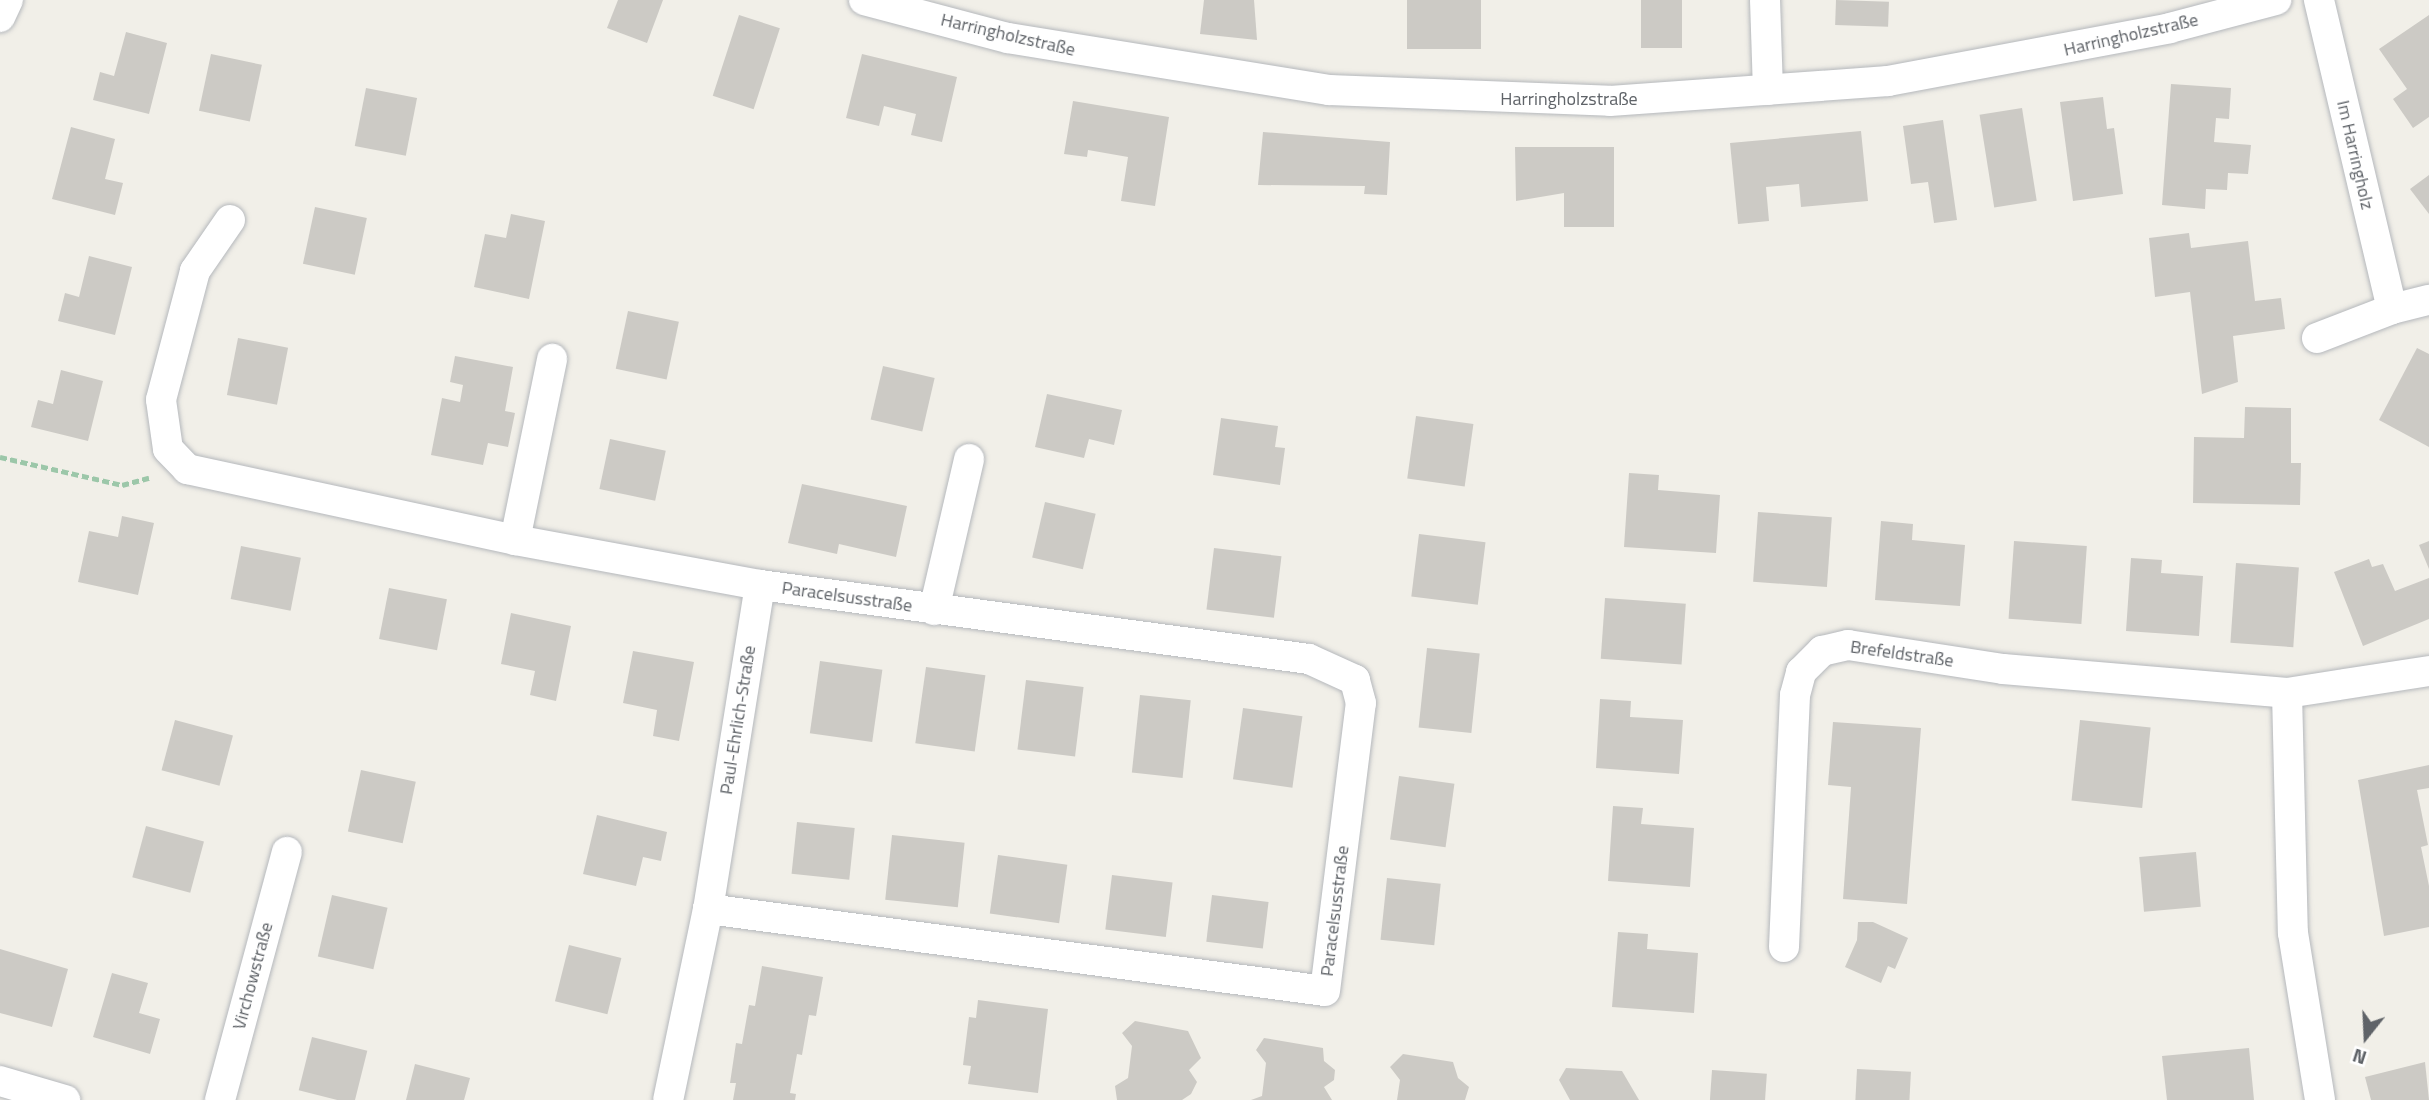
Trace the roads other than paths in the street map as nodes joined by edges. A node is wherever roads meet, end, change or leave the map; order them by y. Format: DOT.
graph roads {
  1 [pos="8,0"];
  2 [pos="864,0"];
  3 [pos="1765,0"];
  4 [pos="2276,0"];
  5 [pos="2319,0"];
  6 [pos="931,9"];
  7 [pos="0,17"];
  8 [pos="1768,90"];
  9 [pos="230,220"];
  10 [pos="2429,300"];
  11 [pos="2392,309"];
  12 [pos="2317,338"];
  13 [pos="552,359"];
  14 [pos="969,459"];
  15 [pos="514,540"];
  16 [pos="760,585"];
  17 [pos="934,610"];
  18 [pos="2429,671"];
  19 [pos="2287,692"];
  20 [pos="288,852"];
  21 [pos="708,909"];
  22 [pos="1784,947"];
  23 [pos="0,1081"];
  24 [pos="65,1100"];
  25 [pos="219,1100"];
  26 [pos="668,1100"];
  27 [pos="2320,1100"];
  1 -- 7 [label="street"];
  2 -- 6 [label="street, Harringholzstraße"];
  3 -- 8 [label="street"];
  4 -- 8 [label="street, Harringholzstraße"];
  5 -- 11 [label="street, Im Harringholz"];
  6 -- 8 [label="street, Harringholzstraße"];
  9 -- 15 [label="street"];
  10 -- 11 [label="street"];
  11 -- 12 [label="street"];
  13 -- 15 [label="street"];
  14 -- 17 [label="street, Paracelsusstraße"];
  15 -- 16 [label="street"];
  16 -- 17 [label="street, Paracelsusstraße"];
  16 -- 21 [label="street, Paul-Ehrlich-Straße"];
  17 -- 21 [label="street, Paracelsusstraße"];
  18 -- 19 [label="street, Brefeldstraße"];
  19 -- 22 [label="street, Brefeldstraße"];
  19 -- 27 [label="street"];
  20 -- 25 [label="street, Virchowstraße"];
  21 -- 26 [label="street, Paul-Ehrlich-Straße"];
  23 -- 24 [label="street"];
}
